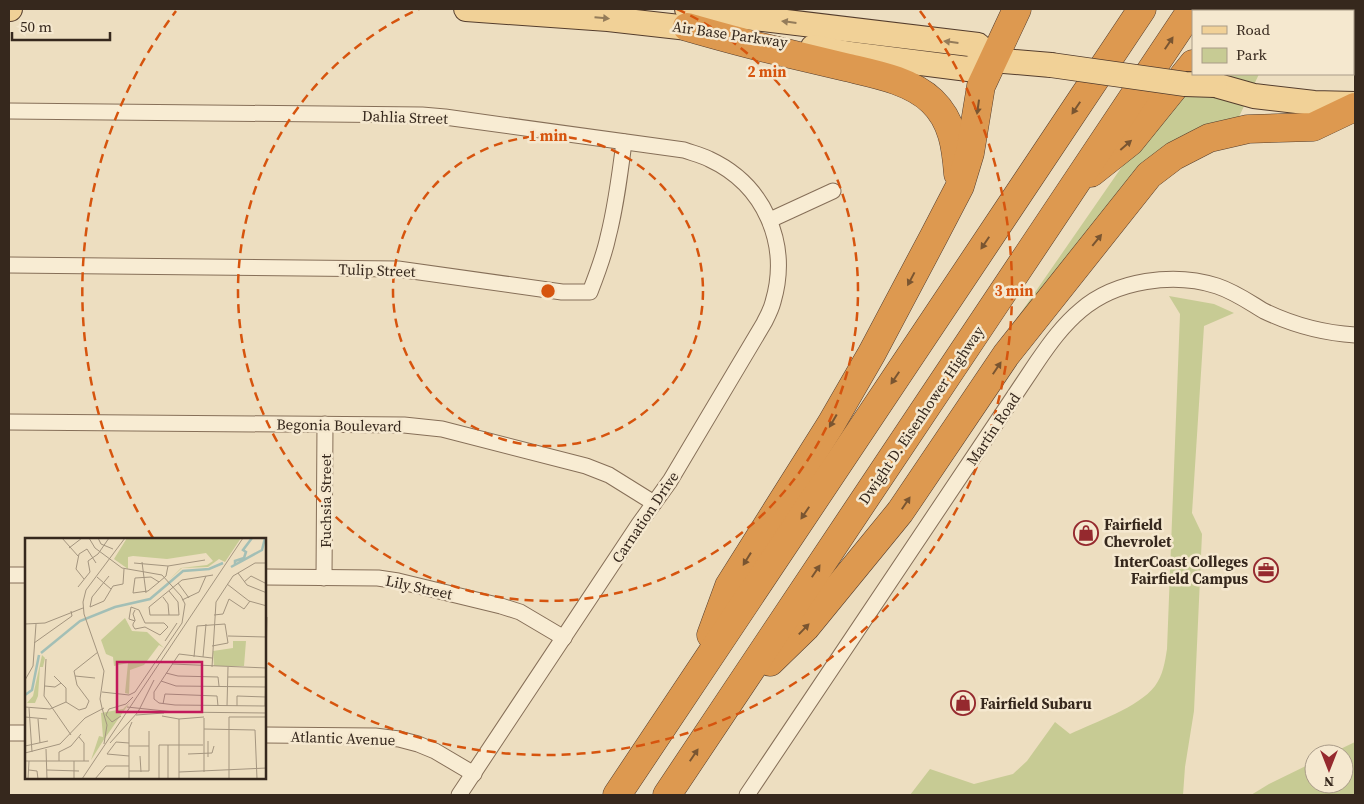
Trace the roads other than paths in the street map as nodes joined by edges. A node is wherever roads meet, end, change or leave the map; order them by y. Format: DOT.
graph roads {
  1 [pos="466,9"];
  2 [pos="1017,9"];
  3 [pos="1142,9"];
  4 [pos="1192,9"];
  5 [pos="687,18"];
  6 [pos="992,60"];
  7 [pos="1192,65"];
  8 [pos="1355,104"];
  9 [pos="1355,108"];
  10 [pos="9,111"];
  11 [pos="624,142"];
  12 [pos="960,186"];
  13 [pos="1074,186"];
  14 [pos="833,191"];
  15 [pos="770,220"];
  16 [pos="9,265"];
  17 [pos="1355,335"];
  18 [pos="9,422"];
  19 [pos="325,424"];
  20 [pos="654,503"];
  21 [pos="9,575"];
  22 [pos="25,575"];
  23 [pos="266,577"];
  24 [pos="324,578"];
  25 [pos="564,638"];
  26 [pos="694,681"];
  27 [pos="731,699"];
  28 [pos="9,733"];
  29 [pos="25,733"];
  30 [pos="266,735"];
  31 [pos="474,774"];
  32 [pos="459,795"];
  33 [pos="617,795"];
  34 [pos="667,795"];
  35 [pos="747,795"];
  1 -- 5 [label="main road, Air Base Parkway, one-way"];
  2 -- 6 [label="highway"];
  3 -- 26 [label="highway, one-way"];
  13 -- 4 [label="highway, Dwight D. Eisenhower Highway, one-way"];
  5 -- 6 [label="main road, Air Base Parkway"];
  5 -- 12 [label="highway"];
  6 -- 8 [label="main road, bridge"];
  6 -- 12 [label="highway, one-way"];
  13 -- 7 [label="highway, one-way"];
  27 -- 9 [label="highway, one-way"];
  10 -- 11 [label="street, Dahlia Street"];
  11 -- 15 [label="street, Dahlia Street"];
  11 -- 16 [label="street, Tulip Street"];
  12 -- 26 [label="highway, one-way"];
  27 -- 13 [label="highway, Dwight D. Eisenhower Highway, one-way"];
  14 -- 15 [label="street"];
  15 -- 20 [label="street, Carnation Drive"];
  17 -- 35 [label="street, Martin Road"];
  18 -- 19 [label="street, Begonia Boulevard"];
  19 -- 20 [label="street, Begonia Boulevard"];
  19 -- 24 [label="street, Fuchsia Street"];
  20 -- 25 [label="street, Carnation Drive"];
  21 -- 22 [label="street"];
  23 -- 24 [label="street, Lily Street"];
  24 -- 25 [label="street, Lily Street"];
  25 -- 31 [label="street, Carnation Drive"];
  26 -- 33 [label="highway"];
  34 -- 27 [label="highway, Dwight D. Eisenhower Highway, one-way"];
  28 -- 29 [label="street"];
  30 -- 31 [label="street, Atlantic Avenue"];
  31 -- 32 [label="street, Carnation Drive"];
}
